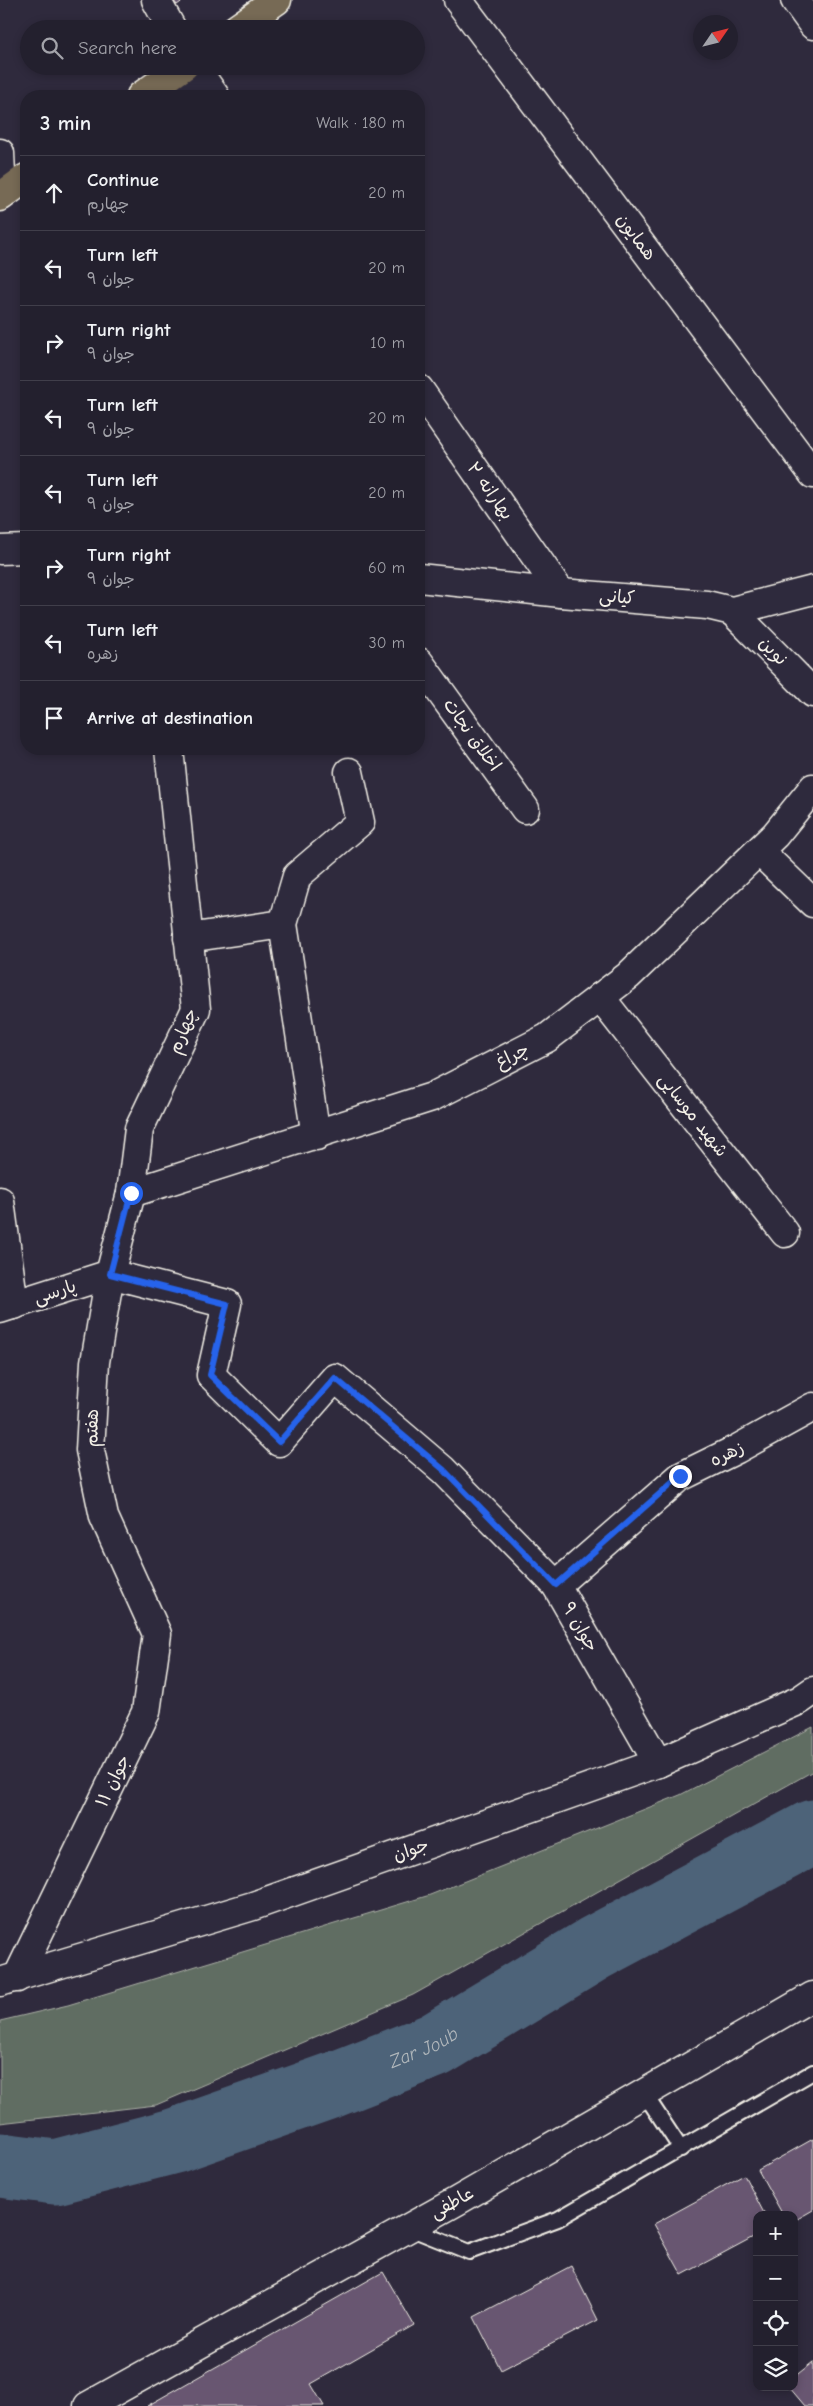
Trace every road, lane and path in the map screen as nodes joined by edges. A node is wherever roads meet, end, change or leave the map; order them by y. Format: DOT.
graph roads {
  1 [pos="156,0"];
  2 [pos="277,0"];
  3 [pos="458,0"];
  4 [pos="795,0"];
  5 [pos="167,20"];
  6 [pos="249,20"];
  7 [pos="813,25"];
  8 [pos="171,75"];
  9 [pos="189,75"];
  10 [pos="200,75"];
  11 [pos="150,90"];
  12 [pos="187,90"];
  13 [pos="211,90"];
  14 [pos="0,153"];
  15 [pos="20,182"];
  16 [pos="1,196"];
  17 [pos="425,398"];
  18 [pos="813,474"];
  19 [pos="20,549"];
  20 [pos="0,550"];
  21 [pos="425,579"];
  22 [pos="813,590"];
  23 [pos="561,593"];
  24 [pos="732,611"];
  25 [pos="425,670"];
  26 [pos="813,693"];
  27 [pos="170,755"];
  28 [pos="349,772"];
  29 [pos="813,788"];
  30 [pos="525,809"];
  31 [pos="759,851"];
  32 [pos="813,903"];
  33 [pos="282,924"];
  34 [pos="188,938"];
  35 [pos="600,997"];
  36 [pos="316,1136"];
  37 [pos="131,1193"];
  38 [pos="0,1201"];
  39 [pos="785,1233"];
  40 [pos="110,1274"];
  41 [pos="7,1307"];
  42 [pos="813,1407"];
  43 [pos="132,1575"];
  44 [pos="556,1585"];
  45 [pos="813,1691"];
  46 [pos="658,1763"];
  47 [pos="8,1980"];
  48 [pos="813,1996"];
  49 [pos="813,2072"];
  50 [pos="644,2093"];
  51 [pos="681,2149"];
  52 [pos="408,2228"];
  53 [pos="88,2406"];
  1 -- 5 [label="street"];
  2 -- 6 [label="main road"];
  3 -- 18 [label="street, همایون"];
  4 -- 7 [label="street"];
  8 -- 11 [label="main road"];
  9 -- 12 [label="street"];
  10 -- 13 [label="street"];
  14 -- 16 [label="street"];
  15 -- 16 [label="main road"];
  17 -- 23 [label="street, بهارانه ۲"];
  19 -- 20 [label="street"];
  21 -- 23 [label="street, کیانی"];
  22 -- 24 [label="street"];
  23 -- 24 [label="street, کیانی"];
  24 -- 26 [label="street, نوین"];
  25 -- 30 [label="street, اخلاق نجات"];
  27 -- 34 [label="street, چهارم"];
  28 -- 33 [label="street"];
  29 -- 31 [label="street, چراغ"];
  31 -- 32 [label="street"];
  31 -- 35 [label="street, چراغ"];
  33 -- 34 [label="street"];
  33 -- 36 [label="street"];
  34 -- 37 [label="street, چهارم"];
  35 -- 36 [label="street, چراغ"];
  35 -- 39 [label="street, شهید موسایی"];
  36 -- 37 [label="street, چراغ"];
  37 -- 40 [label="street, چهارم"];
  38 -- 41 [label="street"];
  40 -- 41 [label="street, پارسی"];
  40 -- 43 [label="street, هفتم"];
  40 -- 44 [label="street, جوان ۹"];
  42 -- 44 [label="street, زهره"];
  43 -- 47 [label="street, جوان ۱۱"];
  44 -- 46 [label="street, جوان ۹"];
  45 -- 46 [label="street, جوان"];
  46 -- 47 [label="street, جوان"];
  48 -- 50 [label="street, عاطفی"];
  49 -- 51 [label="lane"];
  50 -- 51 [label="lane"];
  50 -- 52 [label="street, عاطفی"];
  51 -- 52 [label="lane"];
  52 -- 53 [label="street, عاطفی"];
}
